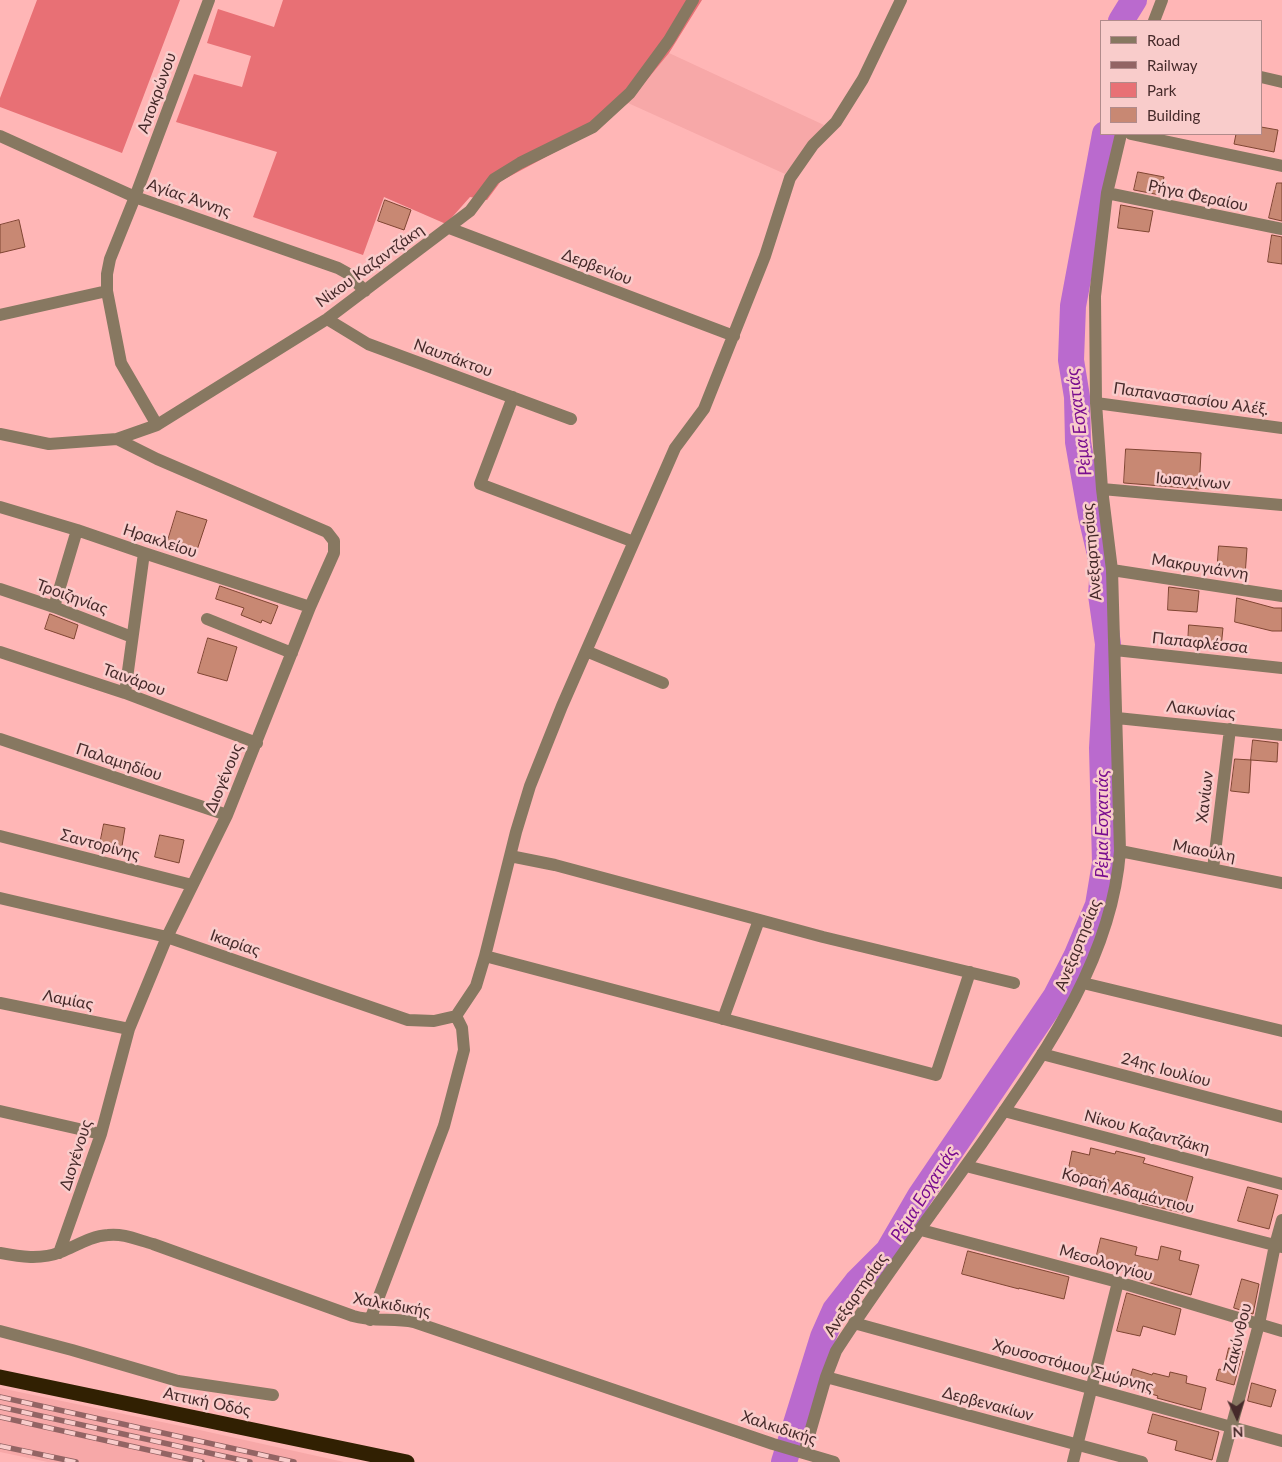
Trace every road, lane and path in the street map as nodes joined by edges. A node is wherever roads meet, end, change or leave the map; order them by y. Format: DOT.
graph roads {
  1 [pos="209,0"];
  2 [pos="693,0"];
  3 [pos="901,0"];
  4 [pos="1162,0"];
  5 [pos="1154,20"];
  6 [pos="1262,77"];
  7 [pos="1282,82"];
  8 [pos="1122,135"];
  9 [pos="1136,135"];
  10 [pos="0,136"];
  11 [pos="1282,166"];
  12 [pos="1107,193"];
  13 [pos="135,197"];
  14 [pos="449,228"];
  15 [pos="1282,229"];
  16 [pos="107,290"];
  17 [pos="365,291"];
  18 [pos="0,315"];
  19 [pos="327,319"];
  20 [pos="734,336"];
  21 [pos="512,397"];
  22 [pos="1096,403"];
  23 [pos="571,419"];
  24 [pos="157,425"];
  25 [pos="1282,428"];
  26 [pos="0,434"];
  27 [pos="117,439"];
  28 [pos="1102,490"];
  29 [pos="1282,506"];
  30 [pos="0,507"];
  31 [pos="77,530"];
  32 [pos="634,542"];
  33 [pos="144,553"];
  34 [pos="1112,570"];
  35 [pos="0,589"];
  36 [pos="1282,596"];
  37 [pos="54,606"];
  38 [pos="310,607"];
  39 [pos="207,619"];
  40 [pos="132,637"];
  41 [pos="1114,650"];
  42 [pos="586,651"];
  43 [pos="0,652"];
  44 [pos="292,653"];
  45 [pos="1282,668"];
  46 [pos="663,683"];
  47 [pos="125,694"];
  48 [pos="1117,718"];
  49 [pos="1230,730"];
  50 [pos="1282,735"];
  51 [pos="0,739"];
  52 [pos="257,743"];
  53 [pos="227,815"];
  54 [pos="0,836"];
  55 [pos="1120,852"];
  56 [pos="510,856"];
  57 [pos="1213,869"];
  58 [pos="1282,883"];
  59 [pos="192,885"];
  60 [pos="0,898"];
  61 [pos="759,920"];
  62 [pos="167,937"];
  63 [pos="485,956"];
  64 [pos="970,972"];
  65 [pos="1014,983"];
  66 [pos="1083,983"];
  67 [pos="0,1003"];
  68 [pos="456,1016"];
  69 [pos="723,1019"];
  70 [pos="129,1029"];
  71 [pos="1282,1031"];
  72 [pos="1042,1054"];
  73 [pos="0,1111"];
  74 [pos="1004,1111"];
  75 [pos="1282,1117"];
  76 [pos="101,1134"];
  77 [pos="966,1166"];
  78 [pos="1282,1184"];
  79 [pos="1282,1220"];
  80 [pos="921,1230"];
  81 [pos="1279,1246"];
  82 [pos="0,1253"];
  83 [pos="59,1253"];
  84 [pos="1118,1282"];
  85 [pos="370,1320"];
  86 [pos="854,1323"];
  87 [pos="1260,1324"];
  88 [pos="0,1331"];
  89 [pos="1282,1331"];
  90 [pos="0,1377"];
  91 [pos="826,1377"];
  92 [pos="1092,1388"];
  93 [pos="273,1395"];
  94 [pos="1232,1427"];
  95 [pos="1282,1441"];
  96 [pos="1078,1445"];
  97 [pos="799,1451"];
  98 [pos="407,1462"];
  99 [pos="834,1462"];
  100 [pos="1073,1462"];
  101 [pos="1142,1462"];
  102 [pos="1222,1462"];
  1 -- 13 [label="street, Αποκρώνου"];
  2 -- 14 [label="street, Νίκου Καζαντζάκη"];
  3 -- 20 [label="street"];
  4 -- 5 [label="street"];
  6 -- 7 [label="street"];
  8 -- 12 [label="street, Ανεξαρτησίας"];
  9 -- 11 [label="street"];
  10 -- 13 [label="street, Αγίας Άννης"];
  12 -- 15 [label="street, Ρήγα Φεραίου"];
  12 -- 22 [label="street, Ανεξαρτησίας"];
  13 -- 16 [label="street, Αποκρώνου"];
  13 -- 17 [label="street, Αγίας Άννης"];
  14 -- 17 [label="street, Νίκου Καζαντζάκη"];
  14 -- 20 [label="street, Δερβενίου"];
  16 -- 18 [label="street"];
  16 -- 24 [label="street, Αποκρώνου"];
  17 -- 19 [label="street, Νίκου Καζαντζάκη"];
  19 -- 21 [label="street, Ναυπάκτου"];
  19 -- 24 [label="street, Νίκου Καζαντζάκη"];
  20 -- 32 [label="street"];
  21 -- 23 [label="street, Ναυπάκτου"];
  21 -- 32 [label="street"];
  22 -- 25 [label="street, Παπαναστασίου Αλέξ."];
  22 -- 28 [label="street, Ανεξαρτησίας"];
  24 -- 27 [label="street, Νίκου Καζαντζάκη"];
  26 -- 27 [label="street, Νίκου Καζαντζάκη"];
  27 -- 38 [label="street, Διογένους"];
  28 -- 29 [label="street, Ιωαννίνων"];
  28 -- 34 [label="street, Ανεξαρτησίας"];
  30 -- 31 [label="street, Ηρακλείου"];
  31 -- 33 [label="street, Ηρακλείου"];
  31 -- 37 [label="street"];
  32 -- 42 [label="street"];
  33 -- 38 [label="street, Ηρακλείου"];
  33 -- 40 [label="street"];
  34 -- 36 [label="street, Μακρυγιάννη"];
  34 -- 41 [label="street, Ανεξαρτησίας"];
  35 -- 37 [label="street, Τροιζηνίας"];
  37 -- 40 [label="street, Τροιζηνίας"];
  38 -- 44 [label="street, Διογένους"];
  39 -- 44 [label="street"];
  40 -- 47 [label="street"];
  41 -- 45 [label="street, Παπαφλέσσα"];
  41 -- 48 [label="street, Ανεξαρτησίας"];
  42 -- 46 [label="street"];
  42 -- 56 [label="street"];
  43 -- 47 [label="street, Ταινάρου"];
  44 -- 52 [label="street, Διογένους"];
  47 -- 52 [label="street, Ταινάρου"];
  48 -- 49 [label="street, Λακωνίας"];
  48 -- 55 [label="street, Ανεξαρτησίας"];
  49 -- 50 [label="street, Λακωνίας"];
  49 -- 57 [label="street, Χανίων"];
  51 -- 53 [label="street, Παλαμηδίου"];
  52 -- 53 [label="street, Διογένους"];
  53 -- 59 [label="street, Διογένους"];
  54 -- 59 [label="street, Σαντορίνης"];
  55 -- 57 [label="street, Μιαούλη"];
  55 -- 66 [label="street, Ανεξαρτησίας"];
  56 -- 61 [label="street"];
  56 -- 63 [label="street"];
  57 -- 58 [label="street, Μιαούλη"];
  59 -- 62 [label="street, Διογένους"];
  60 -- 62 [label="street, Ικαρίας"];
  61 -- 64 [label="street"];
  61 -- 69 [label="street"];
  62 -- 68 [label="street, Ικαρίας"];
  62 -- 70 [label="street, Διογένους"];
  63 -- 68 [label="street"];
  63 -- 69 [label="street"];
  64 -- 65 [label="street"];
  64 -- 69 [label="street"];
  66 -- 71 [label="street"];
  66 -- 72 [label="street, Ανεξαρτησίας"];
  67 -- 70 [label="street, Λαμίας"];
  68 -- 85 [label="street"];
  70 -- 76 [label="street, Διογένους"];
  72 -- 74 [label="street, Ανεξαρτησίας"];
  72 -- 75 [label="street, 24ης Ιουλίου"];
  73 -- 76 [label="street"];
  74 -- 77 [label="street, Ανεξαρτησίας"];
  74 -- 78 [label="street, Νίκου Καζαντζάκη"];
  76 -- 83 [label="street, Διογένους"];
  77 -- 80 [label="street, Ανεξαρτησίας"];
  77 -- 81 [label="street, Κοραή Αδαμάντιου"];
  79 -- 81 [label="street, Ζακύνθου"];
  80 -- 84 [label="street, Μεσολογγίου"];
  80 -- 86 [label="street, Ανεξαρτησίας"];
  81 -- 87 [label="street, Ζακύνθου"];
  82 -- 83 [label="street, Χαλκιδικής"];
  83 -- 85 [label="street, Χαλκιδικής"];
  84 -- 87 [label="street, Μεσολογγίου"];
  84 -- 92 [label="street"];
  85 -- 97 [label="street, Χαλκιδικής"];
  86 -- 91 [label="street, Ανεξαρτησίας"];
  86 -- 92 [label="street, Χρυσοστόμου Σμύρνης"];
  87 -- 89 [label="street, Μεσολογγίου"];
  87 -- 94 [label="street, Ζακύνθου"];
  88 -- 93 [label="street"];
  90 -- 98 [label="highway, Αττική Οδός"];
  91 -- 96 [label="street, Δερβενακίων"];
  91 -- 97 [label="street, Ανεξαρτησίας"];
  92 -- 94 [label="street, Χρυσοστόμου Σμύρνης"];
  92 -- 96 [label="street"];
  94 -- 95 [label="street, Χρυσοστόμου Σμύρνης"];
  94 -- 102 [label="street, Ζακύνθου"];
  96 -- 100 [label="street"];
  96 -- 101 [label="street, Δερβενακίων"];
  97 -- 99 [label="street, Χαλκιδικής"];
}
